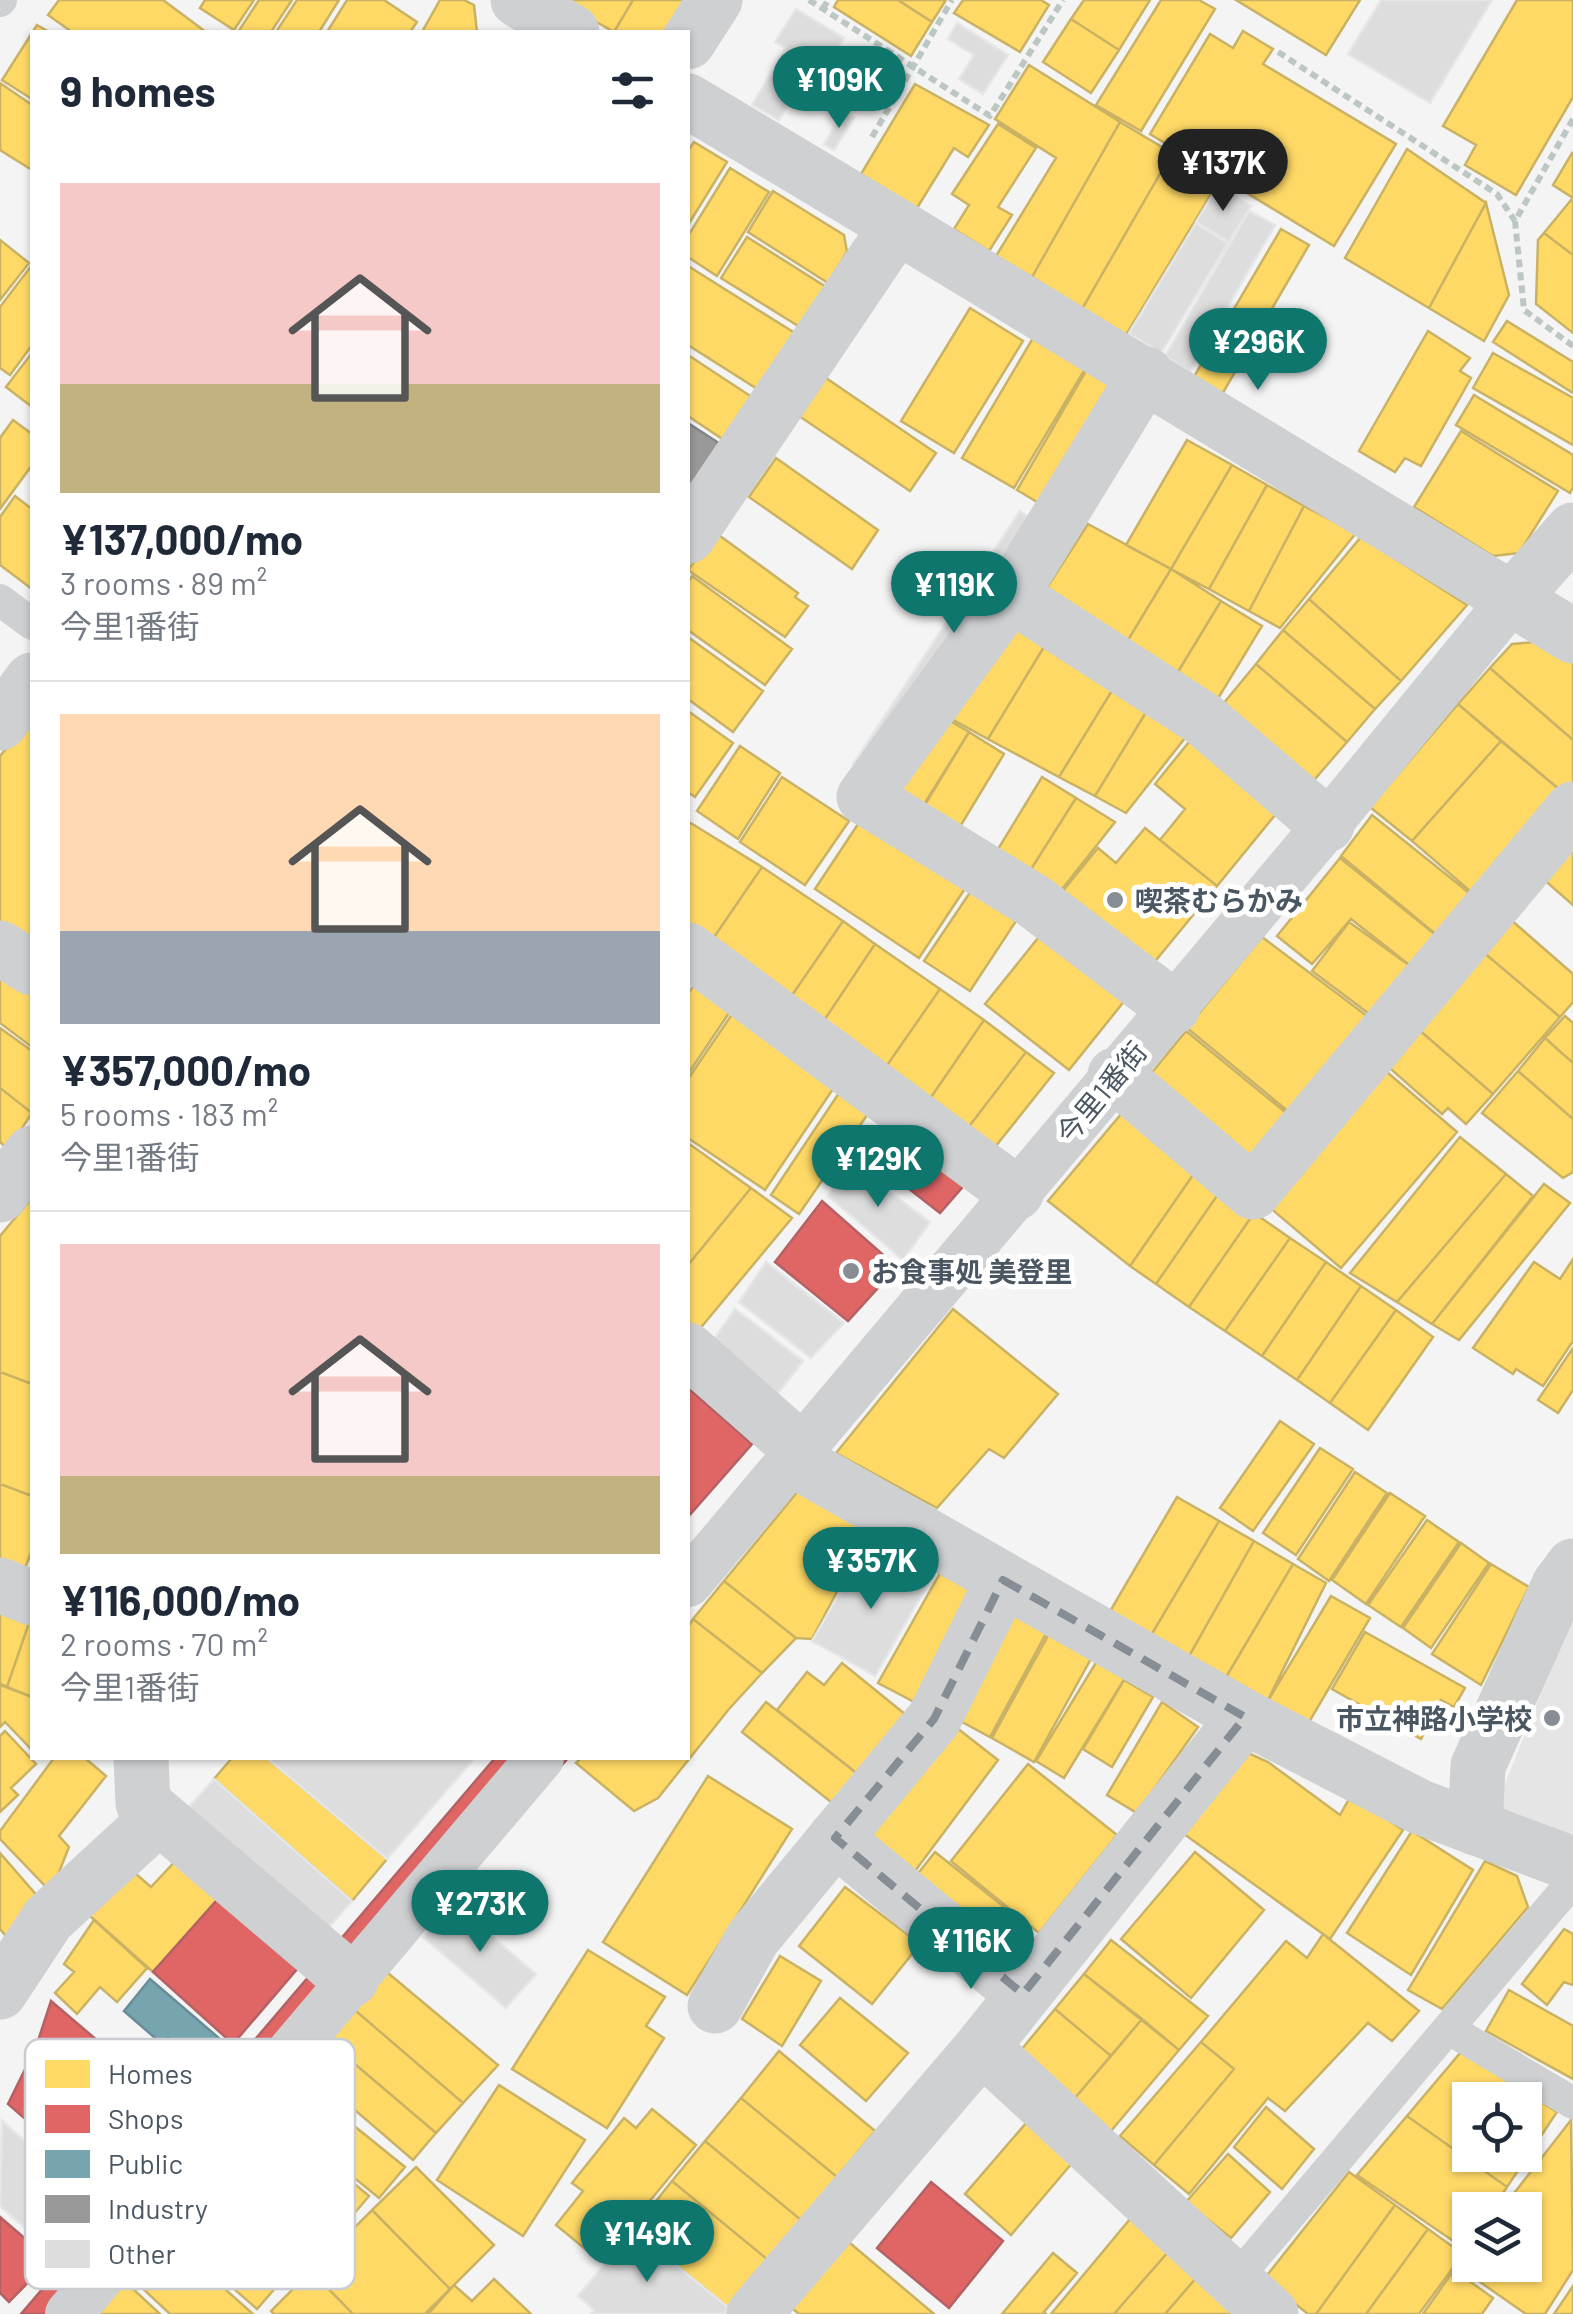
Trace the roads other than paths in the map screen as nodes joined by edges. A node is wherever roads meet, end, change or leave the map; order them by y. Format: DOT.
graph roads {
  1 [pos="715,0"];
  2 [pos="690,39"];
  3 [pos="690,102"];
  4 [pos="897,226"];
  5 [pos="1146,374"];
  6 [pos="1573,530"];
  7 [pos="690,533"];
  8 [pos="1011,595"];
  9 [pos="0,600"];
  10 [pos="1512,600"];
  11 [pos="30,622"];
  12 [pos="1573,636"];
  13 [pos="1573,809"];
  14 [pos="1327,825"];
  15 [pos="0,948"];
  16 [pos="690,951"];
  17 [pos="30,967"];
  18 [pos="1174,1007"];
  19 [pos="1115,1075"];
  20 [pos="30,1156"];
  21 [pos="1016,1193"];
  22 [pos="0,1194"];
  23 [pos="690,1352"];
  24 [pos="795,1454"];
  25 [pos="1573,1566"];
  26 [pos="1003,1580"];
  27 [pos="690,1581"];
  28 [pos="0,1585"];
  29 [pos="30,1597"];
  30 [pos="1245,1717"];
  31 [pos="141,1760"];
  32 [pos="538,1760"];
  33 [pos="159,1818"];
  34 [pos="1475,1828"];
  35 [pos="835,1838"];
  36 [pos="1573,1864"];
  37 [pos="1573,1881"];
  38 [pos="352,1980"];
  39 [pos="0,1992"];
  40 [pos="1024,1994"];
  41 [pos="715,2006"];
  42 [pos="1449,2029"];
  43 [pos="302,2039"];
  44 [pos="982,2047"];
  45 [pos="1573,2104"];
  46 [pos="90,2289"];
  47 [pos="1253,2297"];
  48 [pos="69,2314"];
  49 [pos="754,2314"];
  1 -- 2 [label="street"];
  3 -- 4 [label="street"];
  4 -- 5 [label="street"];
  4 -- 7 [label="street"];
  5 -- 8 [label="street"];
  5 -- 10 [label="street"];
  6 -- 10 [label="street"];
  8 -- 14 [label="street"];
  8 -- 18 [label="street"];
  9 -- 11 [label="lane"];
  10 -- 12 [label="street"];
  10 -- 14 [label="street, 今里1番街"];
  13 -- 19 [label="street"];
  14 -- 18 [label="street, 今里1番街"];
  15 -- 17 [label="street"];
  16 -- 21 [label="street"];
  18 -- 19 [label="street, 今里1番街"];
  19 -- 21 [label="street, 今里1番街"];
  20 -- 22 [label="street"];
  21 -- 24 [label="street, 今里1番街"];
  23 -- 24 [label="street"];
  24 -- 26 [label="street"];
  24 -- 27 [label="street, 今里1番街"];
  25 -- 34 [label="street"];
  26 -- 30 [label="street"];
  26 -- 35 [label="street"];
  28 -- 29 [label="street"];
  30 -- 34 [label="street"];
  30 -- 40 [label="street"];
  31 -- 33 [label="street"];
  32 -- 38 [label="street"];
  33 -- 38 [label="street"];
  33 -- 39 [label="street"];
  34 -- 36 [label="street"];
  35 -- 40 [label="street"];
  35 -- 41 [label="street"];
  37 -- 42 [label="lane"];
  38 -- 43 [label="street"];
  40 -- 44 [label="street"];
  42 -- 45 [label="lane"];
  42 -- 47 [label="lane"];
  44 -- 47 [label="street"];
  44 -- 49 [label="street"];
  46 -- 48 [label="street"];
}
